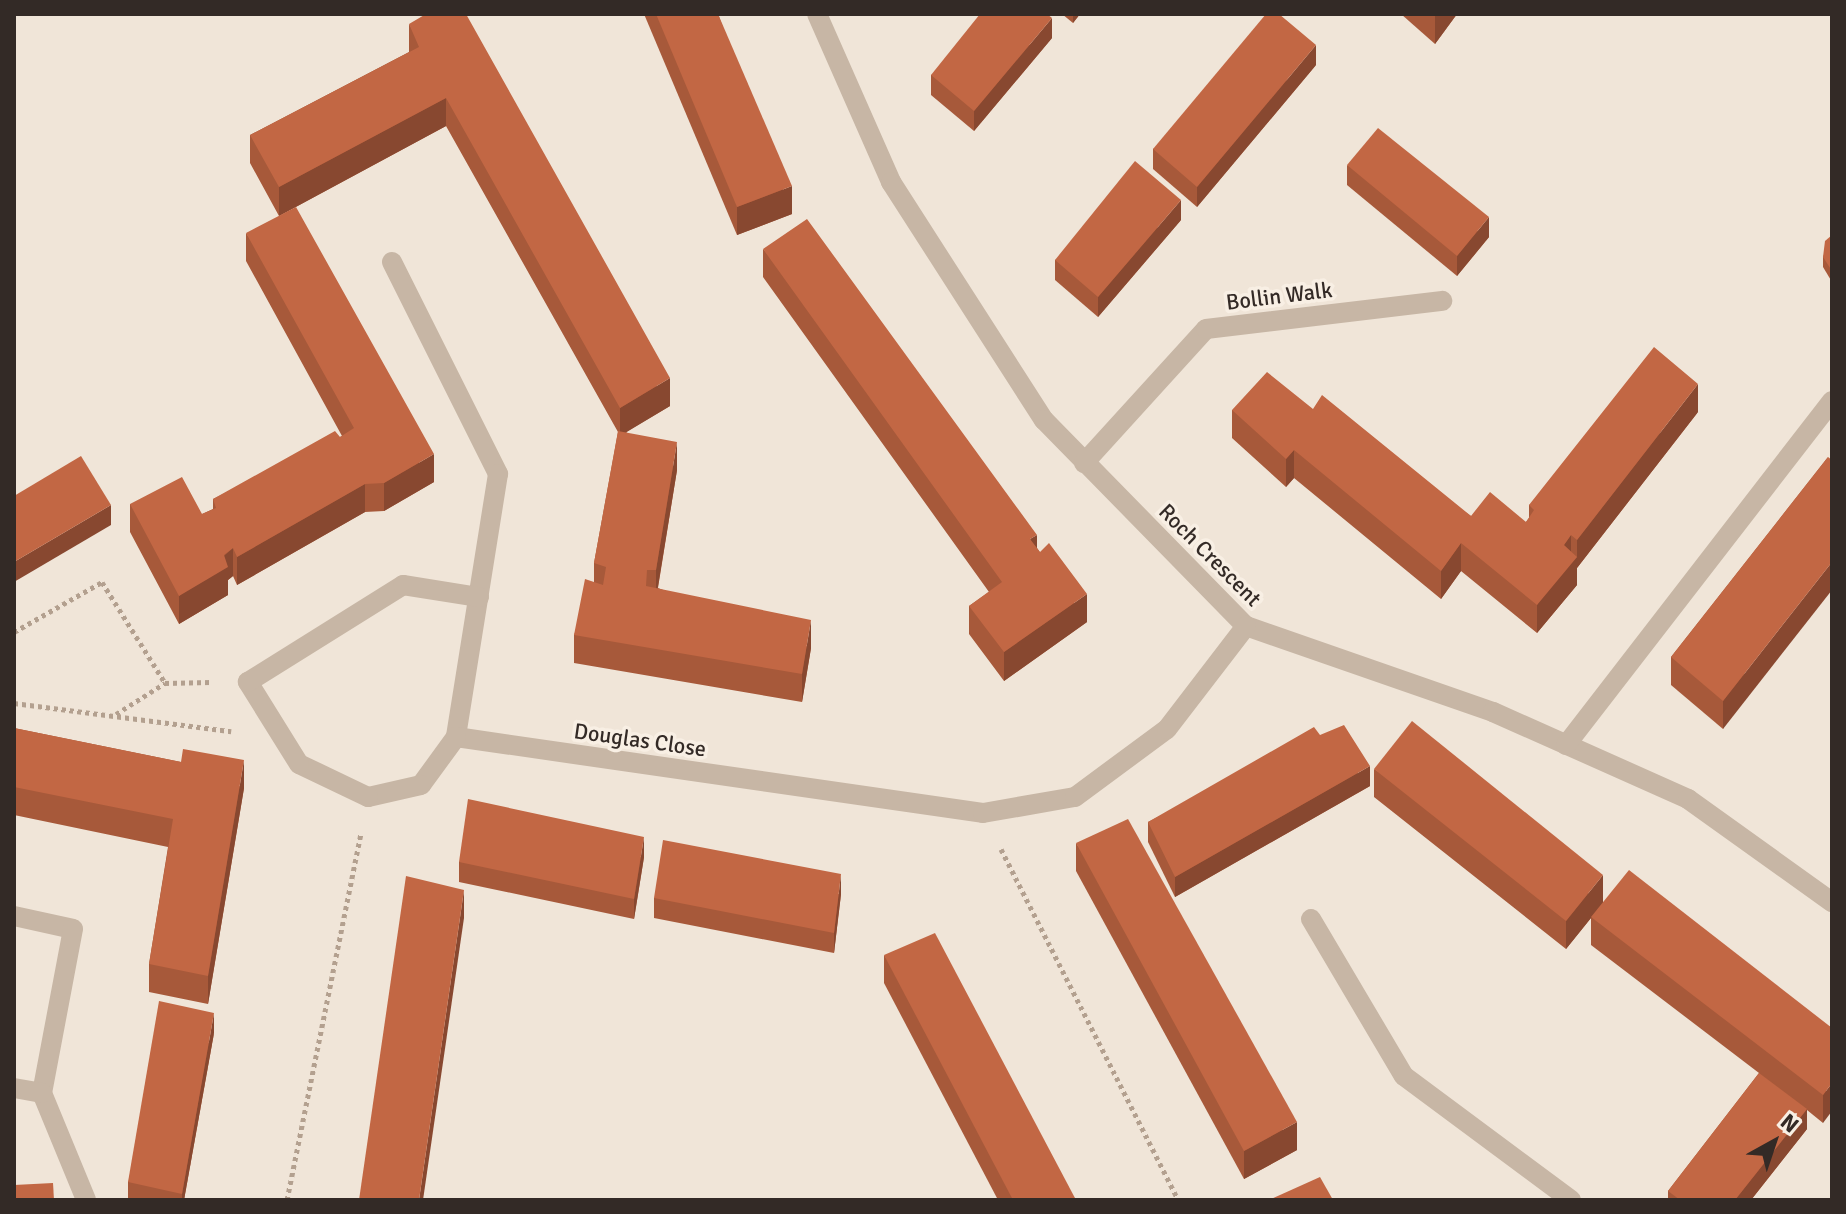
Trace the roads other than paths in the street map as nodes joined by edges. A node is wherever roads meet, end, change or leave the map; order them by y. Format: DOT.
graph roads {
  1 [pos="817,14"];
  2 [pos="392,262"];
  3 [pos="1442,301"];
  4 [pos="1832,401"];
  5 [pos="1084,463"];
  6 [pos="479,597"];
  7 [pos="1246,626"];
  8 [pos="456,737"];
  9 [pos="1566,745"];
  10 [pos="1832,902"];
  11 [pos="14,916"];
  12 [pos="1311,919"];
  13 [pos="14,1088"];
  14 [pos="42,1093"];
  15 [pos="86,1200"];
  16 [pos="1571,1200"];
  1 -- 5 [label="street, Roch Crescent"];
  2 -- 6 [label="street"];
  3 -- 5 [label="street, Bollin Walk"];
  4 -- 9 [label="street"];
  5 -- 7 [label="street, Roch Crescent"];
  6 -- 8 [label="street"];
  6 -- 8 [label="street"];
  7 -- 8 [label="street, Douglas Close"];
  7 -- 9 [label="street, Roch Crescent"];
  9 -- 10 [label="street, Roch Crescent"];
  11 -- 14 [label="street"];
  12 -- 16 [label="street"];
  13 -- 14 [label="street"];
  14 -- 15 [label="street"];
}
